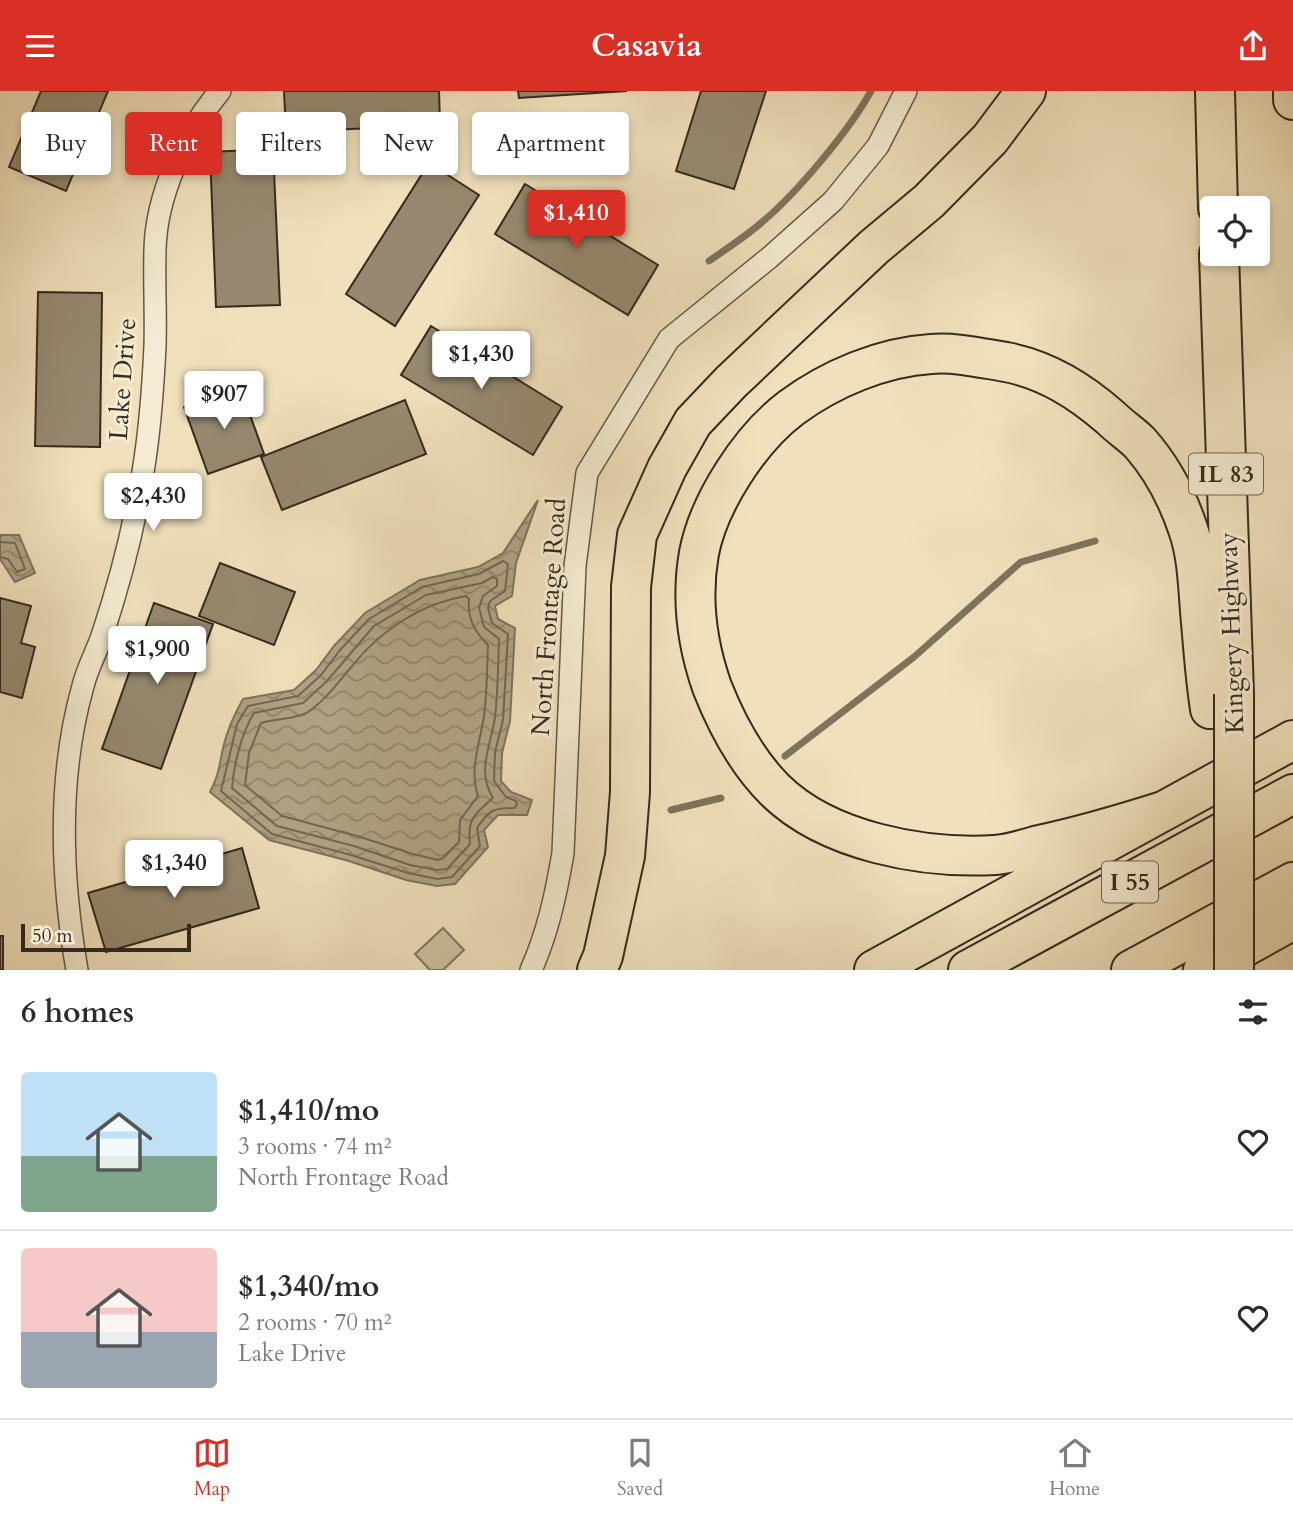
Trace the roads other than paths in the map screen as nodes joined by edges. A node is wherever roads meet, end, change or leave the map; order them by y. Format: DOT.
graph roads {
  1 [pos="220,91"];
  2 [pos="906,91"];
  3 [pos="1026,91"];
  4 [pos="1215,91"];
  5 [pos="1293,91"];
  6 [pos="1293,100"];
  7 [pos="1218,196"];
  8 [pos="1219,266"];
  9 [pos="1222,701"];
  10 [pos="1293,740"];
  11 [pos="1293,794"];
  12 [pos="1163,811"];
  13 [pos="1293,882"];
  14 [pos="1293,920"];
  15 [pos="77,970"];
  16 [pos="531,970"];
  17 [pos="597,970"];
  18 [pos="874,970"];
  19 [pos="968,970"];
  20 [pos="1132,970"];
  21 [pos="1203,970"];
  22 [pos="1234,970"];
  1 -- 15 [label="street, Lake Drive"];
  2 -- 16 [label="street, North Frontage Road"];
  3 -- 17 [label="highway"];
  4 -- 7 [label="highway"];
  5 -- 6 [label="highway"];
  8 -- 9 [label="highway, Kingery Highway / IL 83"];
  9 -- 12 [label="highway"];
  9 -- 22 [label="highway, bridge"];
  10 -- 12 [label="highway"];
  11 -- 19 [label="highway, I 55"];
  12 -- 18 [label="highway"];
  13 -- 20 [label="highway"];
  14 -- 21 [label="highway"];
}
